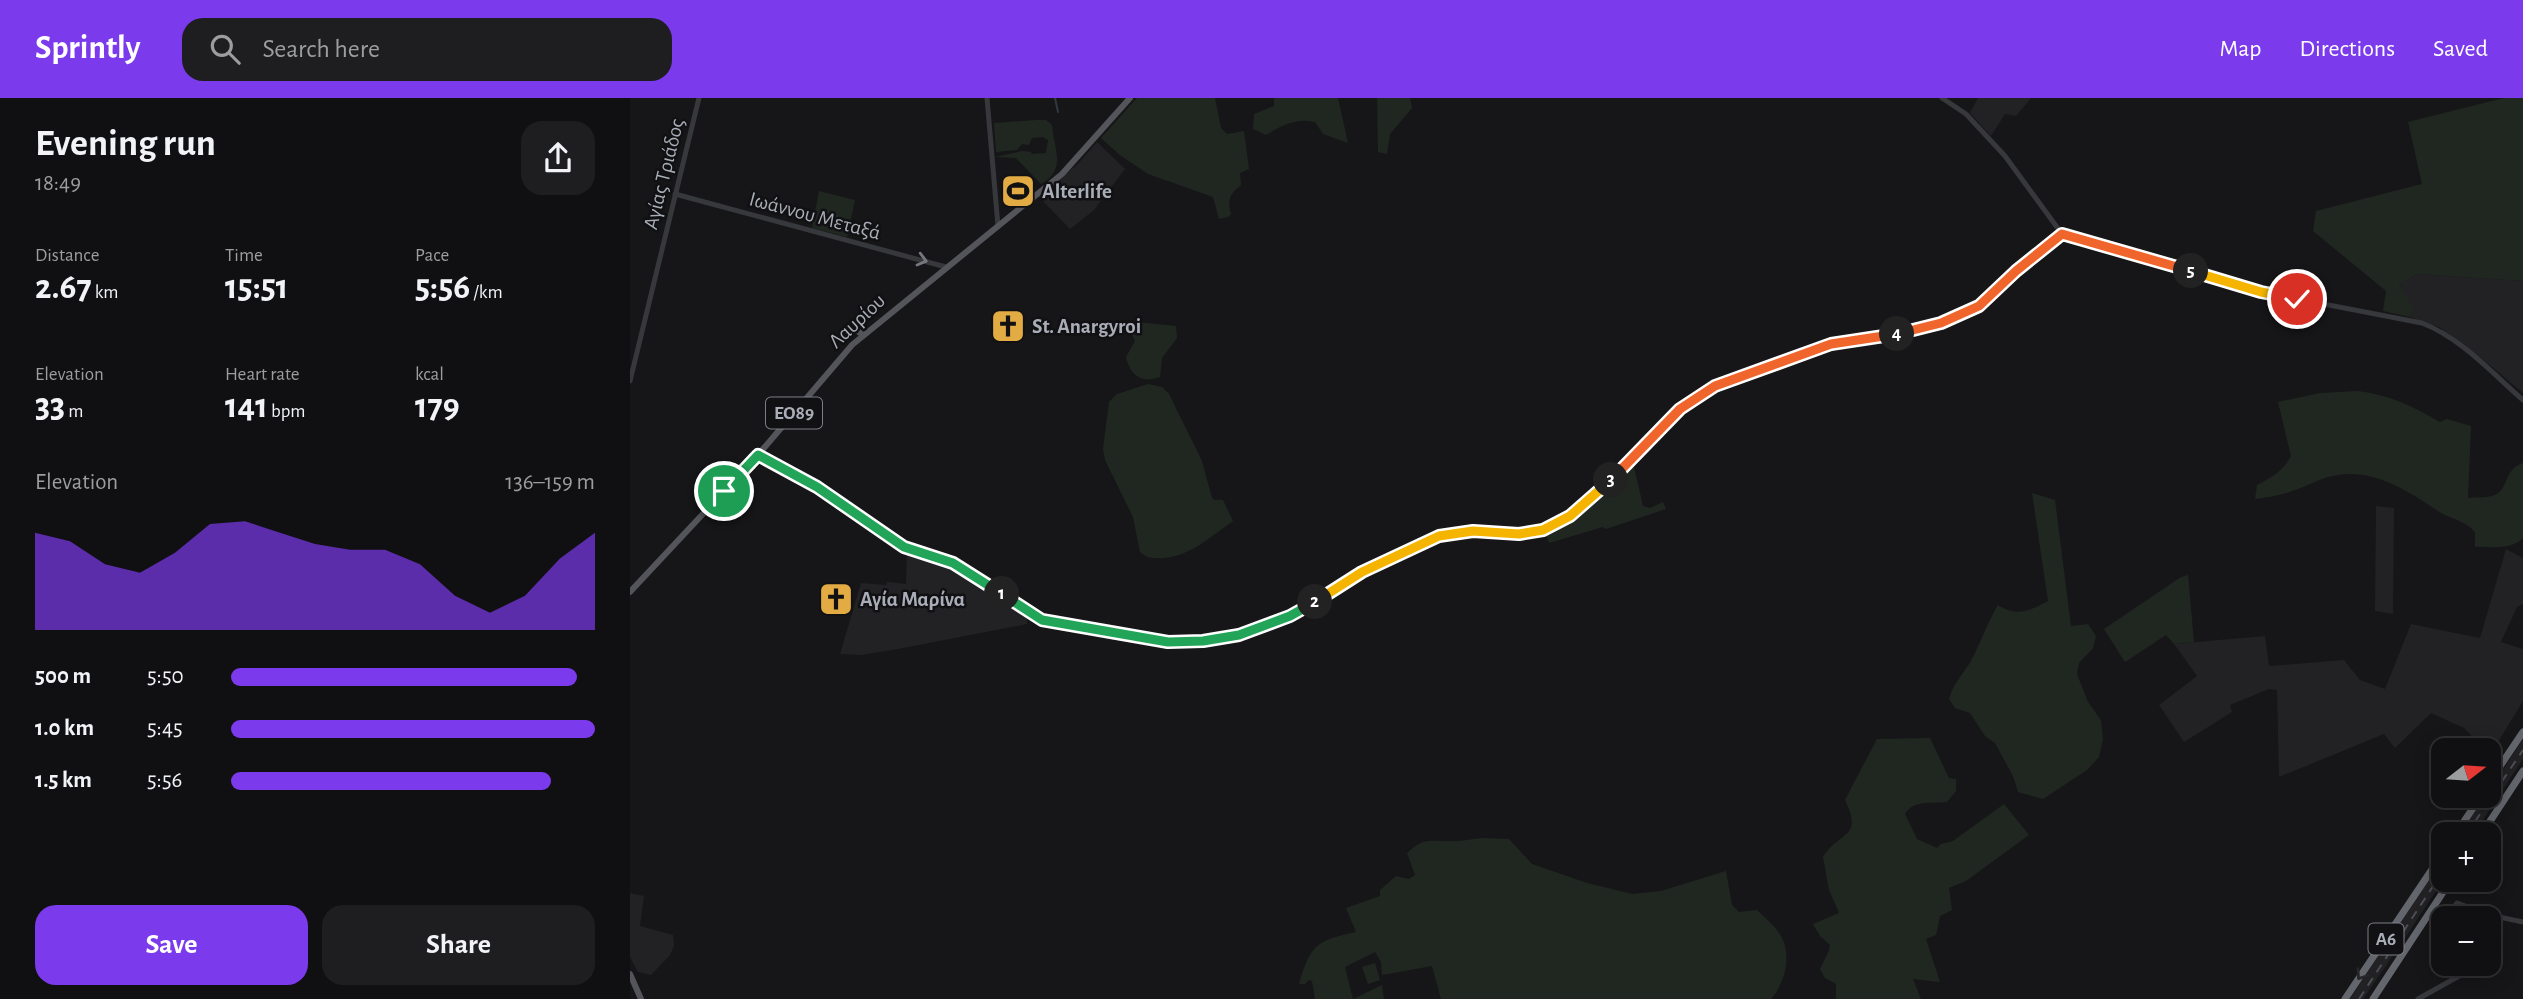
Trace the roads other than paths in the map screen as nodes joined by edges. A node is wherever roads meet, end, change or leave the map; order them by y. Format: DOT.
graph roads {
  1 [pos="699,98"];
  2 [pos="987,98"];
  3 [pos="1129,98"];
  4 [pos="1942,98"];
  5 [pos="675,194"];
  6 [pos="998,226"];
  7 [pos="2062,234"];
  8 [pos="946,267"];
  9 [pos="852,327"];
  10 [pos="863,335"];
  11 [pos="630,381"];
  12 [pos="2523,400"];
  13 [pos="758,455"];
  14 [pos="631,590"];
  15 [pos="2523,732"];
  16 [pos="2501,765"];
  17 [pos="2523,771"];
  18 [pos="2490,822"];
  19 [pos="2431,871"];
  20 [pos="2443,892"];
  21 [pos="2501,917"];
  22 [pos="2523,922"];
  23 [pos="630,974"];
  24 [pos="2459,976"];
  25 [pos="641,999"];
  26 [pos="2346,999"];
  27 [pos="2373,999"];
  28 [pos="2418,999"];
  1 -- 5 [label="street, Αγίας Τριάδος"];
  2 -- 6 [label="street"];
  3 -- 6 [label="main road, Λαυρίου / ΕΟ89"];
  4 -- 7 [label="street"];
  5 -- 8 [label="street, Ιωάννου Μεταξά, one-way"];
  5 -- 11 [label="street, Αγίας Τριάδος"];
  6 -- 8 [label="main road, Λαυρίου / ΕΟ89"];
  7 -- 12 [label="street"];
  7 -- 13 [label="street"];
  8 -- 10 [label="main road, Λαυρίου / ΕΟ89"];
  9 -- 10 [label="main road"];
  10 -- 13 [label="main road, Λαυρίου / ΕΟ89"];
  13 -- 14 [label="main road, Λαυρίου / ΕΟ89"];
  15 -- 16 [label="highway"];
  17 -- 18 [label="highway"];
  19 -- 26 [label="highway, Α6, one-way"];
  20 -- 27 [label="highway, Α6"];
  21 -- 22 [label="street"];
  23 -- 25 [label="main road"];
  24 -- 28 [label="street"];
}
